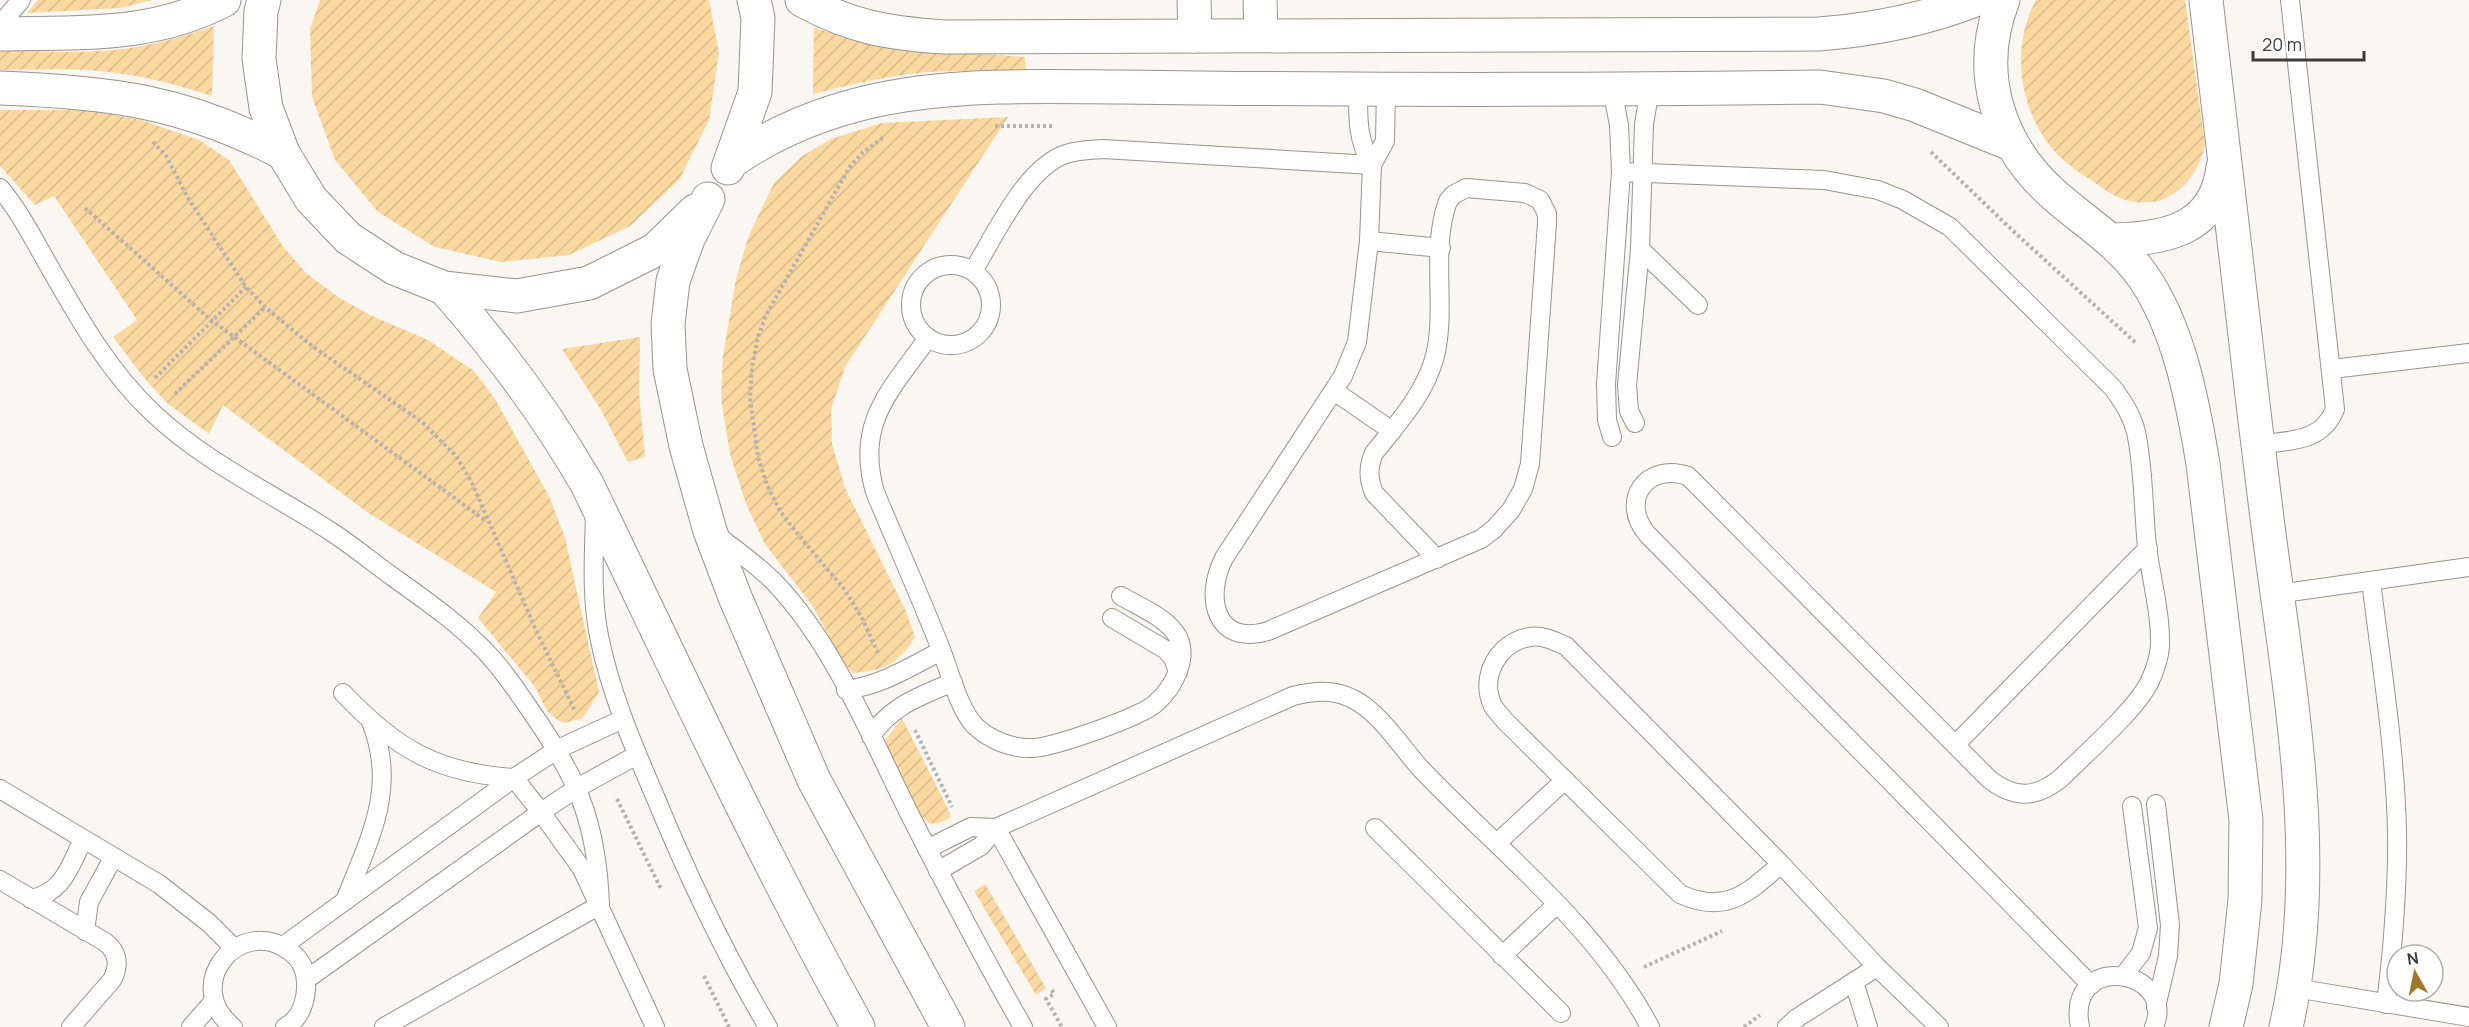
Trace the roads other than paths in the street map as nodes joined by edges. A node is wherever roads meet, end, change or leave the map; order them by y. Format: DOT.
graph roads {
  1 [pos="21,0"];
  2 [pos="224,0"];
  3 [pos="264,0"];
  4 [pos="753,0"];
  5 [pos="802,0"];
  6 [pos="1194,0"];
  7 [pos="1260,0"];
  8 [pos="1975,0"];
  9 [pos="2002,0"];
  10 [pos="2206,0"];
  11 [pos="2290,0"];
  12 [pos="0,25"];
  13 [pos="0,34"];
  14 [pos="1262,35"];
  15 [pos="1195,36"];
  16 [pos="0,88"];
  17 [pos="1372,89"];
  18 [pos="1612,89"];
  19 [pos="1650,89"];
  20 [pos="2011,144"];
  21 [pos="283,153"];
  22 [pos="2224,156"];
  23 [pos="731,162"];
  24 [pos="1372,165"];
  25 [pos="1621,172"];
  26 [pos="1643,173"];
  27 [pos="0,188"];
  28 [pos="708,199"];
  29 [pos="2112,240"];
  30 [pos="1369,241"];
  31 [pos="1441,248"];
  32 [pos="1640,249"];
  33 [pos="973,271"];
  34 [pos="444,288"];
  35 [pos="1698,304"];
  36 [pos="928,339"];
  37 [pos="2469,353"];
  38 [pos="2332,369"];
  39 [pos="1334,391"];
  40 [pos="1635,423"];
  41 [pos="1392,430"];
  42 [pos="1612,437"];
  43 [pos="2258,445"];
  44 [pos="596,502"];
  45 [pos="710,531"];
  46 [pos="2148,548"];
  47 [pos="1437,559"];
  48 [pos="2469,567"];
  49 [pos="2371,580"];
  50 [pos="2277,594"];
  51 [pos="1121,596"];
  52 [pos="1112,618"];
  53 [pos="941,651"];
  54 [pos="1178,672"];
  55 [pos="953,682"];
  56 [pos="846,690"];
  57 [pos="343,693"];
  58 [pos="623,719"];
  59 [pos="371,722"];
  60 [pos="871,736"];
  61 [pos="1956,744"];
  62 [pos="558,750"];
  63 [pos="637,755"];
  64 [pos="514,778"];
  65 [pos="1565,780"];
  66 [pos="577,788"];
  67 [pos="0,789"];
  68 [pos="2156,804"];
  69 [pos="2132,806"];
  70 [pos="542,812"];
  71 [pos="996,828"];
  72 [pos="1375,828"];
  73 [pos="83,840"];
  74 [pos="1497,843"];
  75 [pos="927,849"];
  76 [pos="113,858"];
  77 [pos="1781,864"];
  78 [pos="938,871"];
  79 [pos="0,880"];
  80 [pos="31,899"];
  81 [pos="345,901"];
  82 [pos="600,905"];
  83 [pos="1556,905"];
  84 [pos="86,931"];
  85 [pos="283,946"];
  86 [pos="234,948"];
  87 [pos="1502,956"];
  88 [pos="1877,967"];
  89 [pos="2124,975"];
  90 [pos="307,979"];
  91 [pos="1854,982"];
  92 [pos="2091,985"];
  93 [pos="2295,988"];
  94 [pos="214,1002"];
  95 [pos="2386,1004"];
  96 [pos="1561,1013"];
  97 [pos="2469,1017"];
  98 [pos="2158,1021"];
  99 [pos="71,1027"];
  100 [pos="192,1027"];
  101 [pos="233,1027"];
  102 [pos="285,1027"];
  103 [pos="384,1027"];
  104 [pos="656,1027"];
  105 [pos="768,1027"];
  106 [pos="858,1027"];
  107 [pos="948,1027"];
  108 [pos="1023,1027"];
  109 [pos="1107,1027"];
  110 [pos="1650,1027"];
  111 [pos="1787,1027"];
  112 [pos="1868,1027"];
  113 [pos="1939,1027"];
  114 [pos="2080,1027"];
  115 [pos="2226,1027"];
  116 [pos="2286,1027"];
  1 -- 12 [label="lane"];
  2 -- 13 [label="street"];
  3 -- 21 [label="street"];
  4 -- 23 [label="street"];
  5 -- 15 [label="street"];
  6 -- 15 [label="street"];
  7 -- 14 [label="street"];
  8 -- 14 [label="street"];
  9 -- 20 [label="street"];
  10 -- 22 [label="street"];
  11 -- 38 [label="lane"];
  14 -- 15 [label="street"];
  16 -- 21 [label="street"];
  17 -- 18 [label="street"];
  17 -- 23 [label="street"];
  17 -- 24 [label="lane"];
  17 -- 24 [label="lane"];
  18 -- 19 [label="street"];
  18 -- 25 [label="lane"];
  19 -- 20 [label="street"];
  19 -- 26 [label="lane"];
  20 -- 29 [label="street"];
  21 -- 34 [label="street"];
  22 -- 29 [label="street"];
  22 -- 43 [label="street"];
  23 -- 28 [label="street"];
  24 -- 30 [label="lane"];
  24 -- 33 [label="lane"];
  25 -- 26 [label="lane"];
  25 -- 42 [label="lane"];
  26 -- 32 [label="lane"];
  26 -- 46 [label="lane"];
  27 -- 62 [label="lane"];
  28 -- 34 [label="street"];
  28 -- 45 [label="street"];
  29 -- 115 [label="street"];
  30 -- 31 [label="lane"];
  30 -- 39 [label="lane"];
  31 -- 41 [label="lane"];
  31 -- 47 [label="lane"];
  32 -- 35 [label="lane"];
  32 -- 40 [label="lane"];
  33 -- 36 [label="lane"];
  33 -- 36 [label="lane"];
  34 -- 44 [label="street"];
  36 -- 53 [label="lane"];
  37 -- 38 [label="lane"];
  38 -- 43 [label="lane"];
  39 -- 41 [label="lane"];
  39 -- 47 [label="lane"];
  41 -- 47 [label="lane"];
  43 -- 50 [label="street"];
  44 -- 58 [label="lane"];
  44 -- 106 [label="street"];
  45 -- 56 [label="lane"];
  45 -- 107 [label="street"];
  46 -- 61 [label="lane"];
  46 -- 61 [label="lane"];
  48 -- 49 [label="lane"];
  49 -- 50 [label="lane"];
  49 -- 95 [label="lane"];
  50 -- 93 [label="street"];
  51 -- 54 [label="lane"];
  52 -- 54 [label="lane"];
  53 -- 55 [label="lane"];
  53 -- 56 [label="lane"];
  54 -- 55 [label="lane"];
  55 -- 60 [label="lane"];
  56 -- 60 [label="lane"];
  57 -- 59 [label="lane"];
  58 -- 62 [label="lane"];
  58 -- 63 [label="lane"];
  59 -- 64 [label="lane"];
  59 -- 81 [label="lane"];
  60 -- 75 [label="lane"];
  61 -- 92 [label="lane"];
  62 -- 64 [label="lane"];
  62 -- 66 [label="lane"];
  63 -- 66 [label="lane"];
  63 -- 105 [label="lane"];
  64 -- 70 [label="lane"];
  64 -- 81 [label="lane"];
  65 -- 74 [label="lane"];
  65 -- 77 [label="lane"];
  65 -- 77 [label="lane"];
  66 -- 70 [label="lane"];
  66 -- 82 [label="lane"];
  67 -- 73 [label="lane"];
  68 -- 98 [label="lane"];
  69 -- 89 [label="lane"];
  70 -- 82 [label="lane"];
  70 -- 90 [label="lane"];
  71 -- 74 [label="lane"];
  71 -- 75 [label="lane"];
  71 -- 78 [label="lane"];
  71 -- 109 [label="lane"];
  72 -- 87 [label="lane"];
  73 -- 76 [label="lane"];
  73 -- 80 [label="lane"];
  74 -- 83 [label="lane"];
  75 -- 78 [label="lane"];
  76 -- 84 [label="lane"];
  76 -- 86 [label="lane"];
  77 -- 88 [label="lane"];
  78 -- 108 [label="lane"];
  79 -- 80 [label="lane"];
  80 -- 84 [label="lane"];
  81 -- 85 [label="lane"];
  82 -- 103 [label="lane"];
  82 -- 104 [label="lane"];
  83 -- 87 [label="lane"];
  83 -- 110 [label="lane"];
  84 -- 99 [label="lane"];
  85 -- 86 [label="lane"];
  85 -- 90 [label="lane"];
  86 -- 94 [label="lane"];
  87 -- 96 [label="lane"];
  88 -- 91 [label="lane"];
  88 -- 113 [label="lane"];
  89 -- 92 [label="lane"];
  89 -- 98 [label="lane"];
  90 -- 102 [label="lane"];
  91 -- 111 [label="lane"];
  91 -- 112 [label="lane"];
  92 -- 114 [label="lane"];
  93 -- 95 [label="lane"];
  93 -- 116 [label="street"];
  94 -- 100 [label="lane"];
  94 -- 101 [label="lane"];
  95 -- 97 [label="lane"];
}
